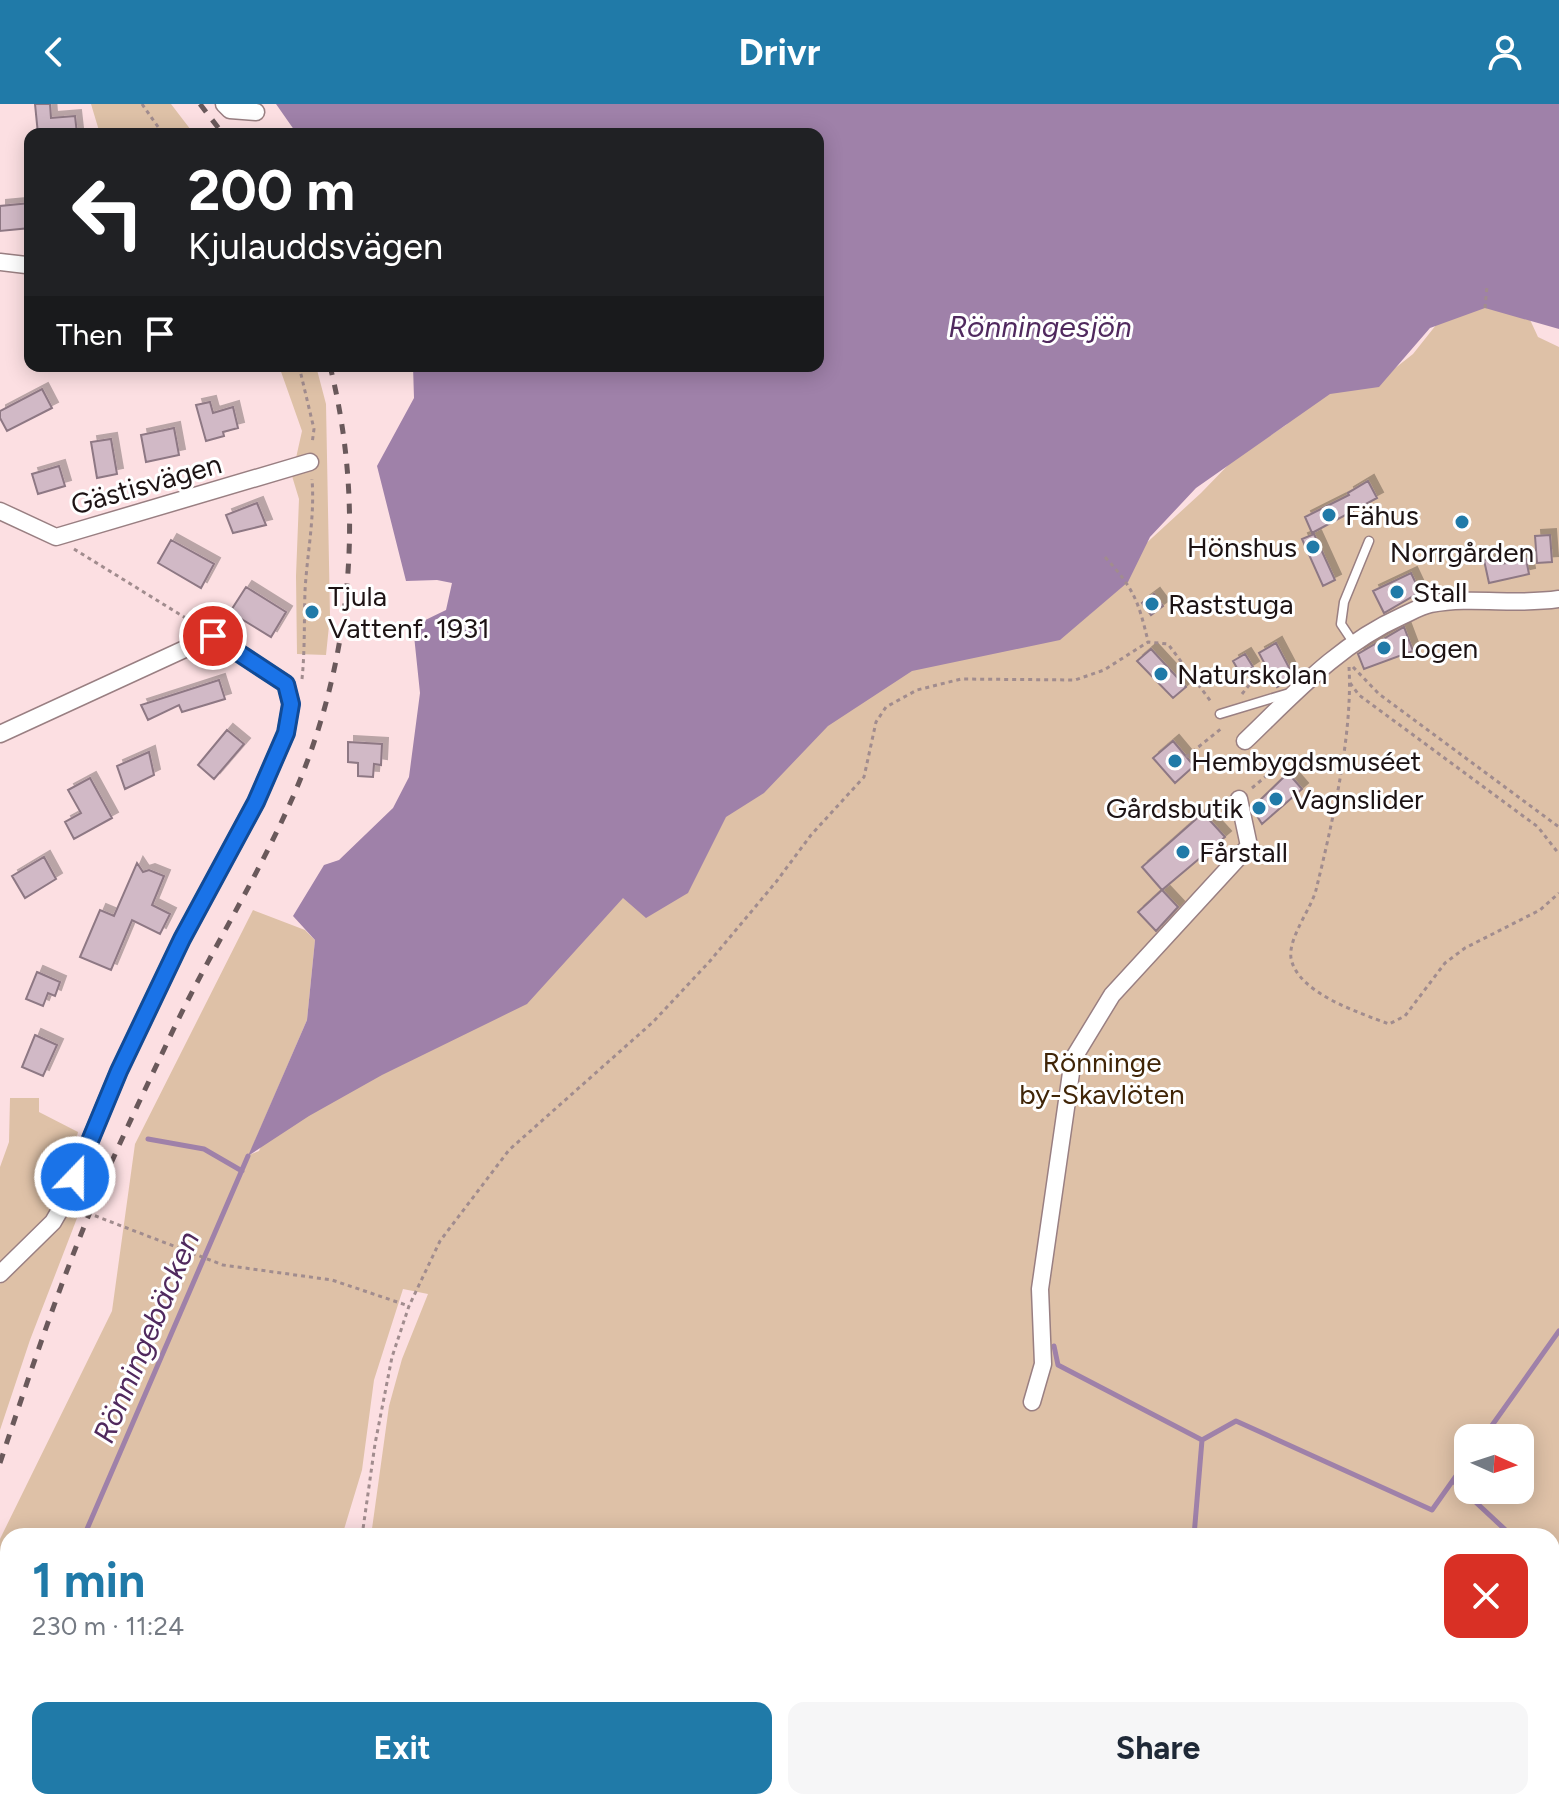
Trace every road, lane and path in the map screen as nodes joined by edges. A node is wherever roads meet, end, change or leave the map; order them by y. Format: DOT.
graph roads {
  1 [pos="142,104"];
  2 [pos="224,104"];
  3 [pos="256,112"];
  4 [pos="159,128"];
  5 [pos="0,262"];
  6 [pos="24,265"];
  7 [pos="1487,286"];
  8 [pos="1485,308"];
  9 [pos="300,372"];
  10 [pos="310,462"];
  11 [pos="0,511"];
  12 [pos="56,537"];
  13 [pos="1369,541"];
  14 [pos="1105,557"];
  15 [pos="1559,599"];
  16 [pos="213,636"];
  17 [pos="1148,642"];
  18 [pos="1353,642"];
  19 [pos="1267,669"];
  20 [pos="1350,683"];
  21 [pos="1298,690"];
  22 [pos="291,704"];
  23 [pos="1242,708"];
  24 [pos="1220,714"];
  25 [pos="0,734"];
  26 [pos="1245,741"];
  27 [pos="1186,757"];
  28 [pos="1239,799"];
  29 [pos="1559,827"];
  30 [pos="1559,854"];
  31 [pos="1559,893"];
  32 [pos="64,1203"];
  33 [pos="0,1274"];
  34 [pos="409,1306"];
  35 [pos="1032,1402"];
  36 [pos="363,1528"];
  1 -- 4 [label="path"];
  2 -- 3 [label="street"];
  5 -- 6 [label="street"];
  7 -- 8 [label="path"];
  9 -- 10 [label="path"];
  10 -- 12 [label="street, Gästisvägen"];
  10 -- 22 [label="path"];
  11 -- 12 [label="street, Gästisvägen"];
  12 -- 16 [label="path"];
  13 -- 18 [label="lane"];
  14 -- 17 [label="path"];
  15 -- 18 [label="street"];
  16 -- 22 [label="street"];
  16 -- 25 [label="street"];
  17 -- 24 [label="path"];
  17 -- 34 [label="path"];
  18 -- 21 [label="street"];
  19 -- 23 [label="path"];
  20 -- 29 [label="path"];
  20 -- 30 [label="path"];
  20 -- 31 [label="path"];
  21 -- 23 [label="lane"];
  21 -- 26 [label="street"];
  22 -- 32 [label="street"];
  23 -- 24 [label="lane"];
  24 -- 27 [label="path"];
  26 -- 28 [label="path"];
  28 -- 35 [label="street"];
  32 -- 33 [label="street"];
  32 -- 34 [label="path"];
  34 -- 36 [label="path"];
}
